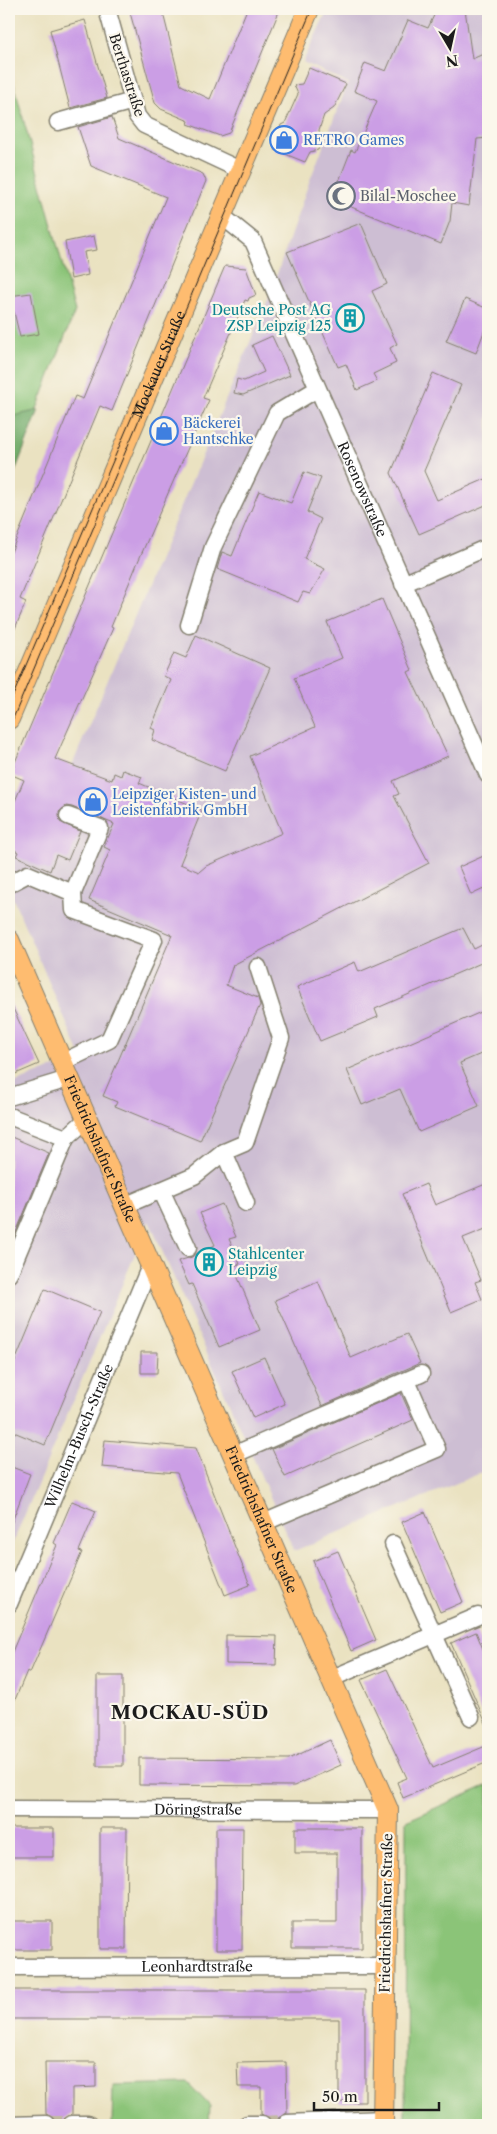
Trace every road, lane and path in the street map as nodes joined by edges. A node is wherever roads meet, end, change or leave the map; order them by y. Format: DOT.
graph roads {
  1 [pos="107,9"];
  2 [pos="309,9"];
  3 [pos="133,101"];
  4 [pos="58,122"];
  5 [pos="240,170"];
  6 [pos="222,216"];
  7 [pos="317,389"];
  8 [pos="488,547"];
  9 [pos="403,584"];
  10 [pos="189,625"];
  11 [pos="9,719"];
  12 [pos="482,743"];
  13 [pos="488,775"];
  14 [pos="68,816"];
  15 [pos="9,884"];
  16 [pos="74,894"];
  17 [pos="9,940"];
  18 [pos="258,967"];
  19 [pos="64,1071"];
  20 [pos="9,1097"];
  21 [pos="9,1116"];
  22 [pos="86,1120"];
  23 [pos="66,1138"];
  24 [pos="224,1152"];
  25 [pos="161,1190"];
  26 [pos="246,1203"];
  27 [pos="124,1206"];
  28 [pos="188,1248"];
  29 [pos="150,1266"];
  30 [pos="9,1274"];
  31 [pos="233,1455"];
  32 [pos="264,1523"];
  33 [pos="393,1544"];
  34 [pos="9,1604"];
  35 [pos="478,1616"];
  36 [pos="434,1635"];
  37 [pos="330,1679"];
  38 [pos="471,1716"];
  39 [pos="9,1810"];
  40 [pos="388,1810"];
  41 [pos="385,1966"];
  42 [pos="9,1967"];
  43 [pos="383,2122"];
  44 [pos="287,2123"];
  45 [pos="46,2124"];
  46 [pos="9,2125"];
  1 -- 3 [label="street, Berthastraße"];
  2 -- 5 [label="main road, Mockauer Straße"];
  3 -- 4 [label="street"];
  3 -- 5 [label="street, Berthastraße"];
  5 -- 6 [label="main road, Mockauer Straße"];
  6 -- 7 [label="street, Rosenowstraße"];
  6 -- 11 [label="main road, Mockauer Straße"];
  7 -- 9 [label="street, Rosenowstraße"];
  7 -- 10 [label="street"];
  8 -- 9 [label="street"];
  9 -- 12 [label="street, Rosenowstraße"];
  12 -- 13 [label="street, Rosenowstraße"];
  14 -- 16 [label="street"];
  15 -- 16 [label="street"];
  16 -- 19 [label="street"];
  17 -- 19 [label="main road, Friedrichshafner Straße"];
  18 -- 24 [label="street"];
  19 -- 20 [label="street"];
  19 -- 22 [label="main road, Friedrichshafner Straße"];
  21 -- 23 [label="street"];
  22 -- 23 [label="street"];
  22 -- 27 [label="main road, Friedrichshafner Straße"];
  23 -- 30 [label="street"];
  24 -- 25 [label="street"];
  24 -- 26 [label="street"];
  25 -- 27 [label="street"];
  25 -- 28 [label="street"];
  27 -- 29 [label="main road, Friedrichshafner Straße"];
  29 -- 31 [label="main road, Friedrichshafner Straße"];
  29 -- 34 [label="street, Wilhelm-Busch-Straße"];
  31 -- 32 [label="main road, Friedrichshafner Straße"];
  31 -- 32 [label="street"];
  32 -- 37 [label="main road, Friedrichshafner Straße"];
  33 -- 36 [label="street"];
  35 -- 36 [label="street"];
  36 -- 37 [label="street"];
  36 -- 38 [label="street"];
  37 -- 40 [label="main road, Friedrichshafner Straße"];
  39 -- 40 [label="street, Döringstraße"];
  40 -- 41 [label="main road, Friedrichshafner Straße"];
  41 -- 42 [label="street, Leonhardtstraße"];
  41 -- 43 [label="main road, Friedrichshafner Straße"];
  43 -- 44 [label="street"];
  45 -- 46 [label="street"];
}
